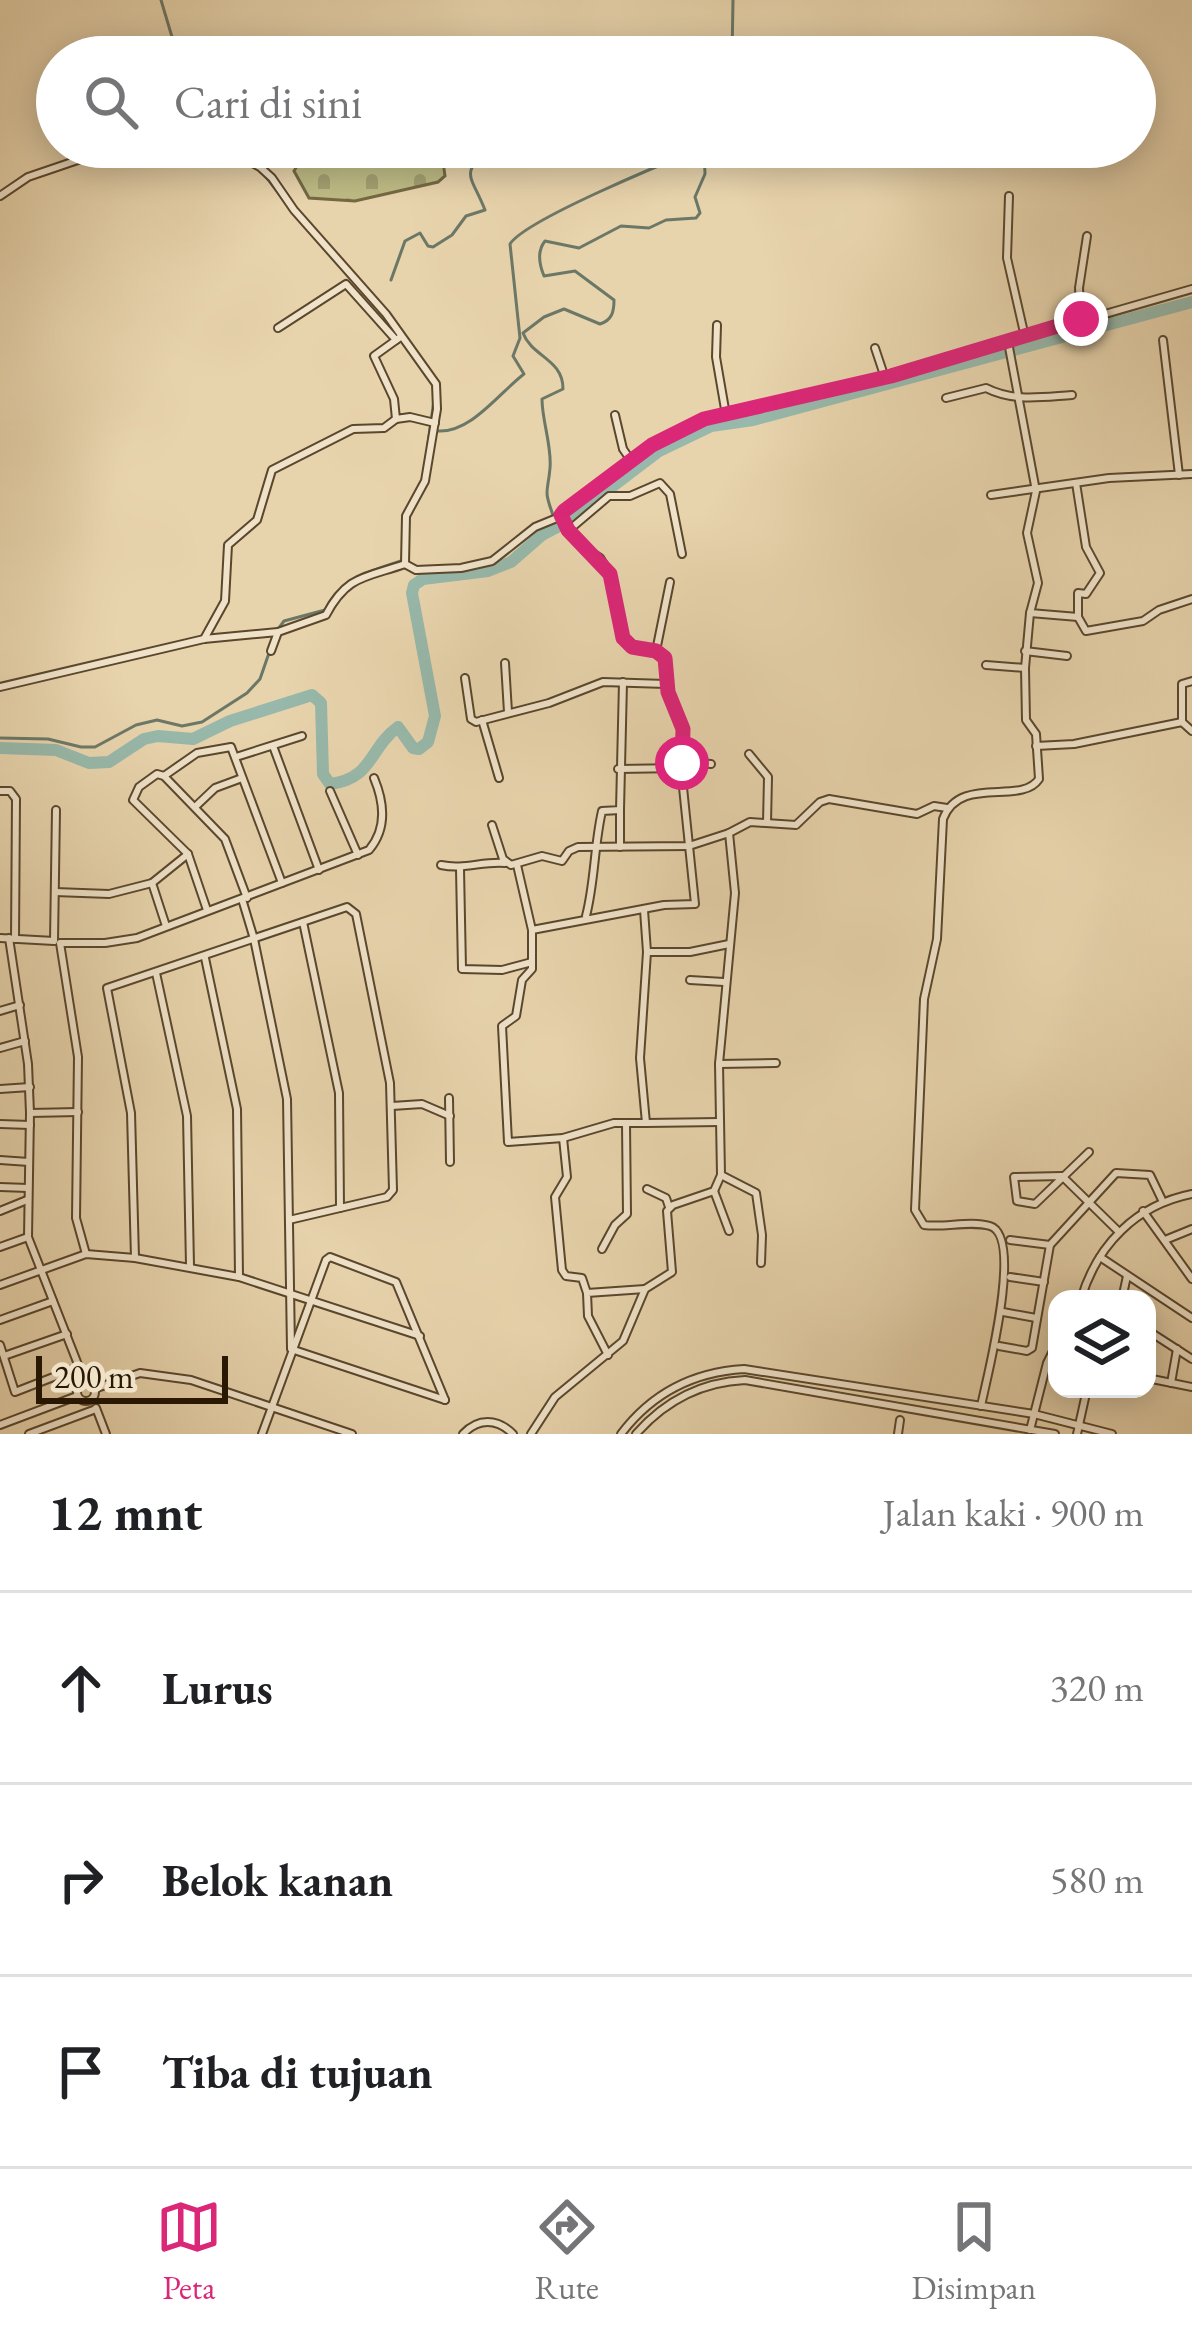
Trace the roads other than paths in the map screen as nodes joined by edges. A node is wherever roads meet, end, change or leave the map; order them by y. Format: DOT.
graph roads {
  1 [pos="56,168"];
  2 [pos="262,168"];
  3 [pos="0,196"];
  4 [pos="1010,196"];
  5 [pos="1087,236"];
  6 [pos="1192,289"];
  7 [pos="1081,319"];
  8 [pos="717,325"];
  9 [pos="278,328"];
  10 [pos="1024,337"];
  11 [pos="399,338"];
  12 [pos="1162,340"];
  13 [pos="1009,345"];
  14 [pos="875,348"];
  15 [pos="885,378"];
  16 [pos="1072,394"];
  17 [pos="946,398"];
  18 [pos="1019,399"];
  19 [pos="726,415"];
  20 [pos="615,416"];
  21 [pos="396,419"];
  22 [pos="432,423"];
  23 [pos="632,462"];
  24 [pos="1192,474"];
  25 [pos="1179,475"];
  26 [pos="1076,483"];
  27 [pos="1036,491"];
  28 [pos="991,495"];
  29 [pos="561,515"];
  30 [pos="568,530"];
  31 [pos="682,554"];
  32 [pos="406,564"];
  33 [pos="670,582"];
  34 [pos="1192,599"];
  35 [pos="1030,613"];
  36 [pos="1078,617"];
  37 [pos="276,632"];
  38 [pos="204,639"];
  39 [pos="271,651"];
  40 [pos="656,651"];
  41 [pos="1025,651"];
  42 [pos="1066,656"];
  43 [pos="505,663"];
  44 [pos="986,665"];
  45 [pos="1025,668"];
  46 [pos="465,678"];
  47 [pos="1192,681"];
  48 [pos="623,682"];
  49 [pos="666,684"];
  50 [pos="0,687"];
  51 [pos="508,712"];
  52 [pos="482,720"];
  53 [pos="1182,722"];
  54 [pos="1192,731"];
  55 [pos="302,736"];
  56 [pos="273,746"];
  57 [pos="1036,746"];
  58 [pos="749,754"];
  59 [pos="236,758"];
  60 [pos="711,764"];
  61 [pos="681,765"];
  62 [pos="618,769"];
  63 [pos="164,776"];
  64 [pos="244,778"];
  65 [pos="374,778"];
  66 [pos="500,778"];
  67 [pos="0,790"];
  68 [pos="330,791"];
  69 [pos="195,806"];
  70 [pos="947,808"];
  71 [pos="56,810"];
  72 [pos="620,810"];
  73 [pos="767,823"];
  74 [pos="492,825"];
  75 [pos="729,833"];
  76 [pos="689,846"];
  77 [pos="593,847"];
  78 [pos="620,847"];
  79 [pos="188,854"];
  80 [pos="358,855"];
  81 [pos="505,863"];
  82 [pos="442,865"];
  83 [pos="518,865"];
  84 [pos="460,869"];
  85 [pos="319,870"];
  86 [pos="152,883"];
  87 [pos="282,883"];
  88 [pos="55,892"];
  89 [pos="244,898"];
  90 [pos="207,910"];
  91 [pos="644,910"];
  92 [pos="586,918"];
  93 [pos="303,922"];
  94 [pos="166,926"];
  95 [pos="532,930"];
  96 [pos="8,938"];
  97 [pos="254,939"];
  98 [pos="57,942"];
  99 [pos="729,944"];
  100 [pos="647,952"];
  101 [pos="205,958"];
  102 [pos="532,962"];
  103 [pos="14,970"];
  104 [pos="156,973"];
  105 [pos="0,974"];
  106 [pos="690,980"];
  107 [pos="724,982"];
  108 [pos="20,1004"];
  109 [pos="0,1010"];
  110 [pos="26,1042"];
  111 [pos="0,1048"];
  112 [pos="776,1063"];
  113 [pos="719,1064"];
  114 [pos="30,1087"];
  115 [pos="0,1089"];
  116 [pos="449,1099"];
  117 [pos="392,1106"];
  118 [pos="79,1112"];
  119 [pos="30,1113"];
  120 [pos="449,1116"];
  121 [pos="720,1122"];
  122 [pos="626,1123"];
  123 [pos="646,1123"];
  124 [pos="0,1124"];
  125 [pos="30,1125"];
  126 [pos="562,1138"];
  127 [pos="1089,1151"];
  128 [pos="0,1160"];
  129 [pos="29,1162"];
  130 [pos="449,1162"];
  131 [pos="721,1175"];
  132 [pos="1062,1176"];
  133 [pos="0,1187"];
  134 [pos="28,1187"];
  135 [pos="647,1189"];
  136 [pos="714,1191"];
  137 [pos="1192,1194"];
  138 [pos="27,1200"];
  139 [pos="1087,1201"];
  140 [pos="1162,1202"];
  141 [pos="340,1208"];
  142 [pos="669,1208"];
  143 [pos="1143,1210"];
  144 [pos="0,1211"];
  145 [pos="289,1220"];
  146 [pos="1192,1229"];
  147 [pos="729,1231"];
  148 [pos="1119,1232"];
  149 [pos="28,1237"];
  150 [pos="1010,1240"];
  151 [pos="1165,1240"];
  152 [pos="1050,1245"];
  153 [pos="0,1246"];
  154 [pos="602,1249"];
  155 [pos="86,1254"];
  156 [pos="1099,1257"];
  157 [pos="135,1258"];
  158 [pos="761,1263"];
  159 [pos="1187,1264"];
  160 [pos="190,1268"];
  161 [pos="41,1271"];
  162 [pos="1127,1276"];
  163 [pos="239,1277"];
  164 [pos="1010,1277"];
  165 [pos="1192,1279"];
  166 [pos="1044,1282"];
  167 [pos="0,1285"];
  168 [pos="646,1289"];
  169 [pos="1085,1290"];
  170 [pos="1123,1290"];
  171 [pos="587,1293"];
  172 [pos="290,1295"];
  173 [pos="53,1301"];
  174 [pos="309,1302"];
  175 [pos="1004,1312"];
  176 [pos="1036,1318"];
  177 [pos="1192,1318"];
  178 [pos="0,1321"];
  179 [pos="67,1334"];
  180 [pos="420,1336"];
  181 [pos="1156,1337"];
  182 [pos="0,1345"];
  183 [pos="999,1346"];
  184 [pos="291,1348"];
  185 [pos="1177,1349"];
  186 [pos="608,1355"];
  187 [pos="4,1356"];
  188 [pos="1192,1359"];
  189 [pos="1048,1361"];
  190 [pos="79,1367"];
  191 [pos="1156,1380"];
  192 [pos="85,1383"];
  193 [pos="1171,1383"];
  194 [pos="1192,1387"];
  195 [pos="94,1389"];
  196 [pos="884,1390"];
  197 [pos="77,1396"];
  198 [pos="1085,1398"];
  199 [pos="92,1400"];
  200 [pos="881,1403"];
  201 [pos="272,1405"];
  202 [pos="981,1406"];
  203 [pos="96,1408"];
  204 [pos="1034,1414"];
  205 [pos="900,1420"];
  206 [pos="0,1425"];
  207 [pos="1030,1430"];
  208 [pos="1078,1430"];
  209 [pos="29,1434"];
  210 [pos="106,1434"];
  211 [pos="262,1434"];
  212 [pos="352,1434"];
  213 [pos="463,1434"];
  214 [pos="513,1434"];
  215 [pos="531,1434"];
  216 [pos="621,1434"];
  217 [pos="636,1434"];
  218 [pos="898,1434"];
  219 [pos="1054,1434"];
  220 [pos="1112,1434"];
  1 -- 3 [label="street"];
  2 -- 11 [label="street"];
  4 -- 10 [label="street"];
  5 -- 7 [label="street"];
  6 -- 7 [label="street"];
  7 -- 10 [label="street"];
  8 -- 19 [label="street"];
  9 -- 11 [label="street"];
  10 -- 13 [label="street"];
  11 -- 21 [label="street"];
  11 -- 22 [label="street"];
  12 -- 25 [label="street"];
  13 -- 15 [label="street"];
  13 -- 18 [label="street"];
  14 -- 15 [label="street"];
  15 -- 19 [label="street"];
  16 -- 18 [label="street"];
  17 -- 18 [label="street"];
  18 -- 27 [label="street"];
  19 -- 23 [label="street"];
  20 -- 23 [label="street"];
  21 -- 22 [label="street"];
  21 -- 38 [label="street"];
  22 -- 32 [label="street"];
  23 -- 29 [label="street"];
  24 -- 25 [label="street"];
  25 -- 26 [label="street"];
  26 -- 27 [label="street"];
  26 -- 36 [label="street"];
  27 -- 28 [label="street"];
  27 -- 35 [label="street"];
  29 -- 30 [label="street"];
  29 -- 32 [label="street"];
  30 -- 31 [label="street"];
  30 -- 40 [label="street"];
  32 -- 37 [label="street"];
  33 -- 40 [label="street"];
  34 -- 36 [label="street"];
  35 -- 36 [label="street"];
  35 -- 41 [label="street"];
  37 -- 38 [label="street"];
  37 -- 39 [label="street"];
  38 -- 50 [label="street"];
  40 -- 49 [label="street"];
  41 -- 42 [label="street"];
  41 -- 45 [label="street"];
  43 -- 51 [label="street"];
  44 -- 45 [label="street"];
  45 -- 57 [label="street"];
  46 -- 52 [label="street"];
  47 -- 53 [label="street"];
  48 -- 49 [label="street"];
  48 -- 51 [label="street"];
  48 -- 62 [label="street"];
  49 -- 61 [label="street"];
  51 -- 52 [label="street"];
  52 -- 66 [label="street"];
  53 -- 54 [label="street"];
  53 -- 57 [label="street"];
  55 -- 56 [label="street"];
  56 -- 59 [label="street"];
  56 -- 85 [label="street"];
  57 -- 70 [label="street"];
  58 -- 73 [label="street"];
  59 -- 63 [label="street"];
  59 -- 64 [label="street"];
  60 -- 61 [label="street"];
  61 -- 62 [label="street"];
  61 -- 76 [label="street"];
  62 -- 72 [label="street"];
  63 -- 69 [label="street"];
  63 -- 79 [label="street"];
  64 -- 69 [label="street"];
  64 -- 87 [label="street"];
  65 -- 80 [label="street"];
  67 -- 96 [label="street"];
  68 -- 80 [label="street"];
  69 -- 89 [label="street"];
  70 -- 73 [label="street"];
  70 -- 202 [label="street"];
  71 -- 88 [label="street"];
  72 -- 77 [label="street"];
  72 -- 78 [label="street"];
  73 -- 75 [label="street"];
  74 -- 81 [label="street"];
  75 -- 76 [label="street"];
  75 -- 99 [label="street"];
  76 -- 78 [label="street"];
  76 -- 91 [label="street"];
  77 -- 78 [label="street"];
  77 -- 83 [label="street"];
  77 -- 92 [label="street"];
  79 -- 86 [label="street"];
  79 -- 90 [label="street"];
  80 -- 85 [label="street"];
  81 -- 83 [label="street"];
  81 -- 84 [label="street"];
  82 -- 84 [label="street"];
  83 -- 95 [label="street"];
  84 -- 102 [label="street"];
  85 -- 87 [label="street"];
  86 -- 88 [label="street"];
  86 -- 94 [label="street"];
  87 -- 89 [label="street"];
  88 -- 98 [label="street"];
  89 -- 90 [label="street"];
  89 -- 97 [label="street"];
  90 -- 94 [label="street"];
  91 -- 92 [label="street"];
  91 -- 100 [label="street"];
  92 -- 95 [label="street"];
  93 -- 97 [label="street"];
  93 -- 117 [label="street"];
  93 -- 141 [label="street"];
  94 -- 98 [label="street"];
  95 -- 102 [label="street"];
  96 -- 98 [label="street"];
  96 -- 103 [label="street"];
  97 -- 101 [label="street"];
  97 -- 145 [label="street"];
  98 -- 118 [label="street"];
  99 -- 100 [label="street"];
  99 -- 107 [label="street"];
  100 -- 123 [label="street"];
  101 -- 104 [label="street"];
  101 -- 163 [label="street"];
  102 -- 126 [label="street"];
  103 -- 105 [label="street"];
  103 -- 108 [label="street"];
  104 -- 157 [label="street"];
  104 -- 160 [label="street"];
  106 -- 107 [label="street"];
  107 -- 113 [label="street"];
  108 -- 109 [label="street"];
  108 -- 110 [label="street"];
  110 -- 111 [label="street"];
  110 -- 114 [label="street"];
  112 -- 113 [label="street"];
  113 -- 121 [label="street"];
  114 -- 115 [label="street"];
  114 -- 119 [label="street"];
  116 -- 120 [label="street"];
  117 -- 120 [label="street"];
  117 -- 141 [label="street"];
  118 -- 119 [label="street"];
  118 -- 155 [label="street"];
  119 -- 125 [label="street"];
  120 -- 130 [label="street"];
  121 -- 123 [label="street"];
  121 -- 131 [label="street"];
  122 -- 123 [label="street"];
  122 -- 126 [label="street"];
  122 -- 154 [label="street"];
  124 -- 125 [label="street"];
  125 -- 129 [label="street"];
  126 -- 171 [label="street"];
  127 -- 132 [label="street"];
  128 -- 129 [label="street"];
  129 -- 134 [label="street"];
  131 -- 136 [label="street"];
  131 -- 158 [label="street"];
  132 -- 132 [label="street"];
  132 -- 139 [label="street"];
  133 -- 134 [label="street"];
  134 -- 138 [label="street"];
  135 -- 142 [label="street"];
  136 -- 142 [label="street"];
  136 -- 147 [label="street"];
  137 -- 140 [label="street"];
  138 -- 144 [label="street"];
  138 -- 149 [label="street"];
  139 -- 140 [label="street"];
  139 -- 148 [label="street"];
  139 -- 152 [label="street"];
  140 -- 143 [label="street"];
  141 -- 145 [label="street"];
  142 -- 168 [label="street"];
  143 -- 148 [label="street"];
  143 -- 151 [label="street"];
  145 -- 172 [label="street"];
  146 -- 151 [label="street"];
  148 -- 156 [label="street"];
  149 -- 153 [label="street"];
  149 -- 161 [label="street"];
  150 -- 152 [label="street"];
  151 -- 159 [label="street"];
  152 -- 166 [label="street"];
  155 -- 157 [label="street"];
  155 -- 161 [label="street"];
  156 -- 162 [label="street"];
  156 -- 169 [label="street"];
  157 -- 160 [label="street"];
  159 -- 165 [label="street"];
  160 -- 163 [label="street"];
  161 -- 167 [label="street"];
  161 -- 173 [label="street"];
  162 -- 170 [label="street"];
  162 -- 177 [label="street"];
  163 -- 172 [label="street"];
  164 -- 166 [label="street"];
  166 -- 176 [label="street"];
  168 -- 171 [label="street"];
  168 -- 186 [label="street"];
  171 -- 186 [label="street"];
  172 -- 174 [label="street"];
  172 -- 184 [label="street"];
  173 -- 178 [label="street"];
  173 -- 179 [label="street"];
  174 -- 180 [label="street"];
  174 -- 180 [label="street"];
  174 -- 184 [label="street"];
  175 -- 176 [label="street"];
  176 -- 183 [label="street"];
  179 -- 187 [label="street"];
  179 -- 190 [label="street"];
  180 -- 184 [label="street"];
  181 -- 185 [label="street"];
  182 -- 187 [label="street"];
  184 -- 201 [label="street"];
  185 -- 188 [label="street"];
  185 -- 193 [label="street"];
  186 -- 215 [label="street"];
  187 -- 190 [label="street"];
  189 -- 204 [label="street"];
  190 -- 192 [label="street"];
  191 -- 193 [label="street"];
  192 -- 195 [label="street"];
  192 -- 197 [label="street"];
  193 -- 194 [label="street"];
  195 -- 199 [label="street"];
  195 -- 201 [label="street"];
  196 -- 200 [label="street"];
  196 -- 202 [label="street"];
  196 -- 216 [label="street"];
  197 -- 199 [label="street"];
  197 -- 206 [label="street"];
  198 -- 208 [label="street"];
  199 -- 203 [label="street"];
  200 -- 207 [label="street"];
  200 -- 217 [label="street"];
  201 -- 211 [label="street"];
  201 -- 212 [label="street"];
  202 -- 204 [label="street"];
  203 -- 209 [label="street"];
  203 -- 210 [label="street"];
  204 -- 207 [label="street"];
  204 -- 208 [label="street"];
  205 -- 218 [label="street"];
  207 -- 219 [label="street"];
  208 -- 220 [label="street"];
  213 -- 214 [label="street"];
}
